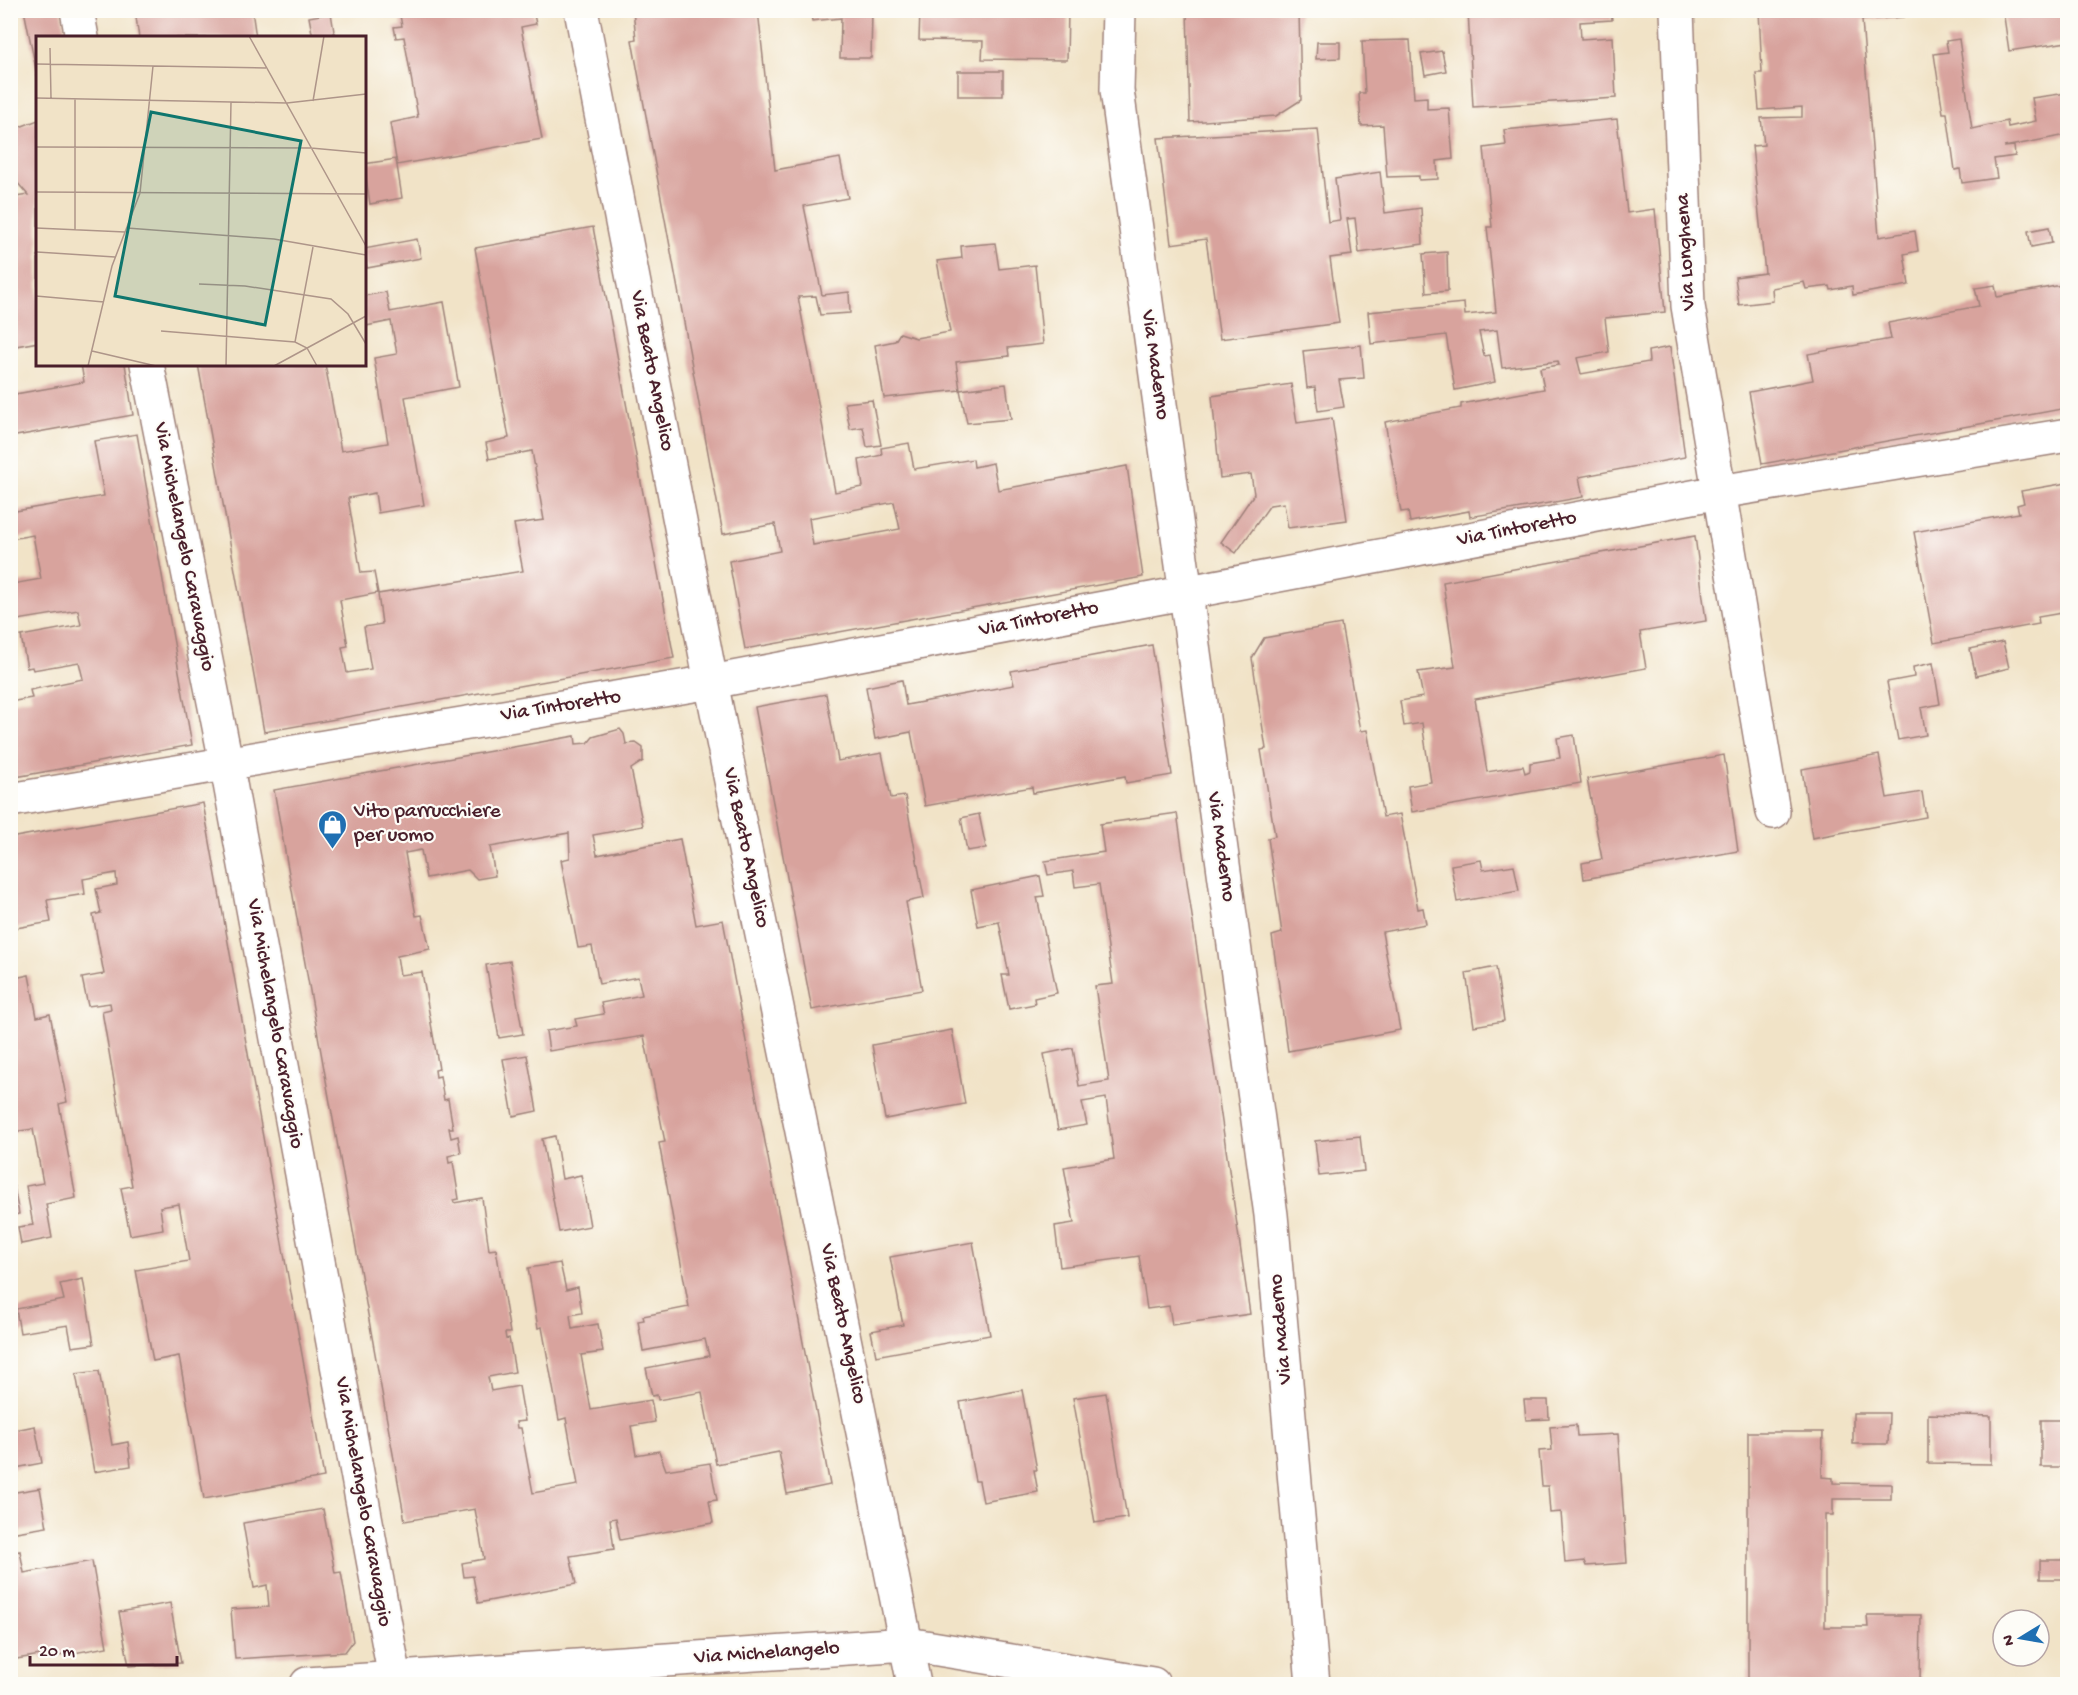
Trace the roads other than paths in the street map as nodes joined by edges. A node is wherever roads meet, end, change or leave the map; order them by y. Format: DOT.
graph roads {
  1 [pos="77,10"];
  2 [pos="581,10"];
  3 [pos="1119,10"];
  4 [pos="1677,10"];
  5 [pos="82,36"];
  6 [pos="147,366"];
  7 [pos="2067,435"];
  8 [pos="1719,492"];
  9 [pos="1184,592"];
  10 [pos="711,682"];
  11 [pos="226,762"];
  12 [pos="10,800"];
  13 [pos="1773,812"];
  14 [pos="907,1644"];
  15 [pos="395,1682"];
  16 [pos="307,1684"];
  17 [pos="914,1684"];
  18 [pos="1153,1684"];
  19 [pos="1313,1684"];
  1 -- 5 [label="street"];
  2 -- 10 [label="street, Via Beato Angelico"];
  3 -- 9 [label="street, Via Maderno"];
  4 -- 8 [label="street, Via Longhena"];
  6 -- 11 [label="street, Via Michelangelo Caravaggio"];
  7 -- 8 [label="street, Via Tintoretto"];
  8 -- 9 [label="street, Via Tintoretto"];
  8 -- 13 [label="street, Via Longhena"];
  9 -- 10 [label="street, Via Tintoretto"];
  9 -- 19 [label="street, Via Maderno"];
  10 -- 11 [label="street, Via Tintoretto"];
  10 -- 14 [label="street, Via Beato Angelico"];
  11 -- 12 [label="street, Via Tintoretto"];
  11 -- 15 [label="street, Via Michelangelo Caravaggio"];
  14 -- 15 [label="street, Via Michelangelo"];
  14 -- 17 [label="street, Via Beato Angelico"];
  14 -- 18 [label="street, Via Michelangelo"];
  15 -- 16 [label="street, Via Michelangelo"];
}
